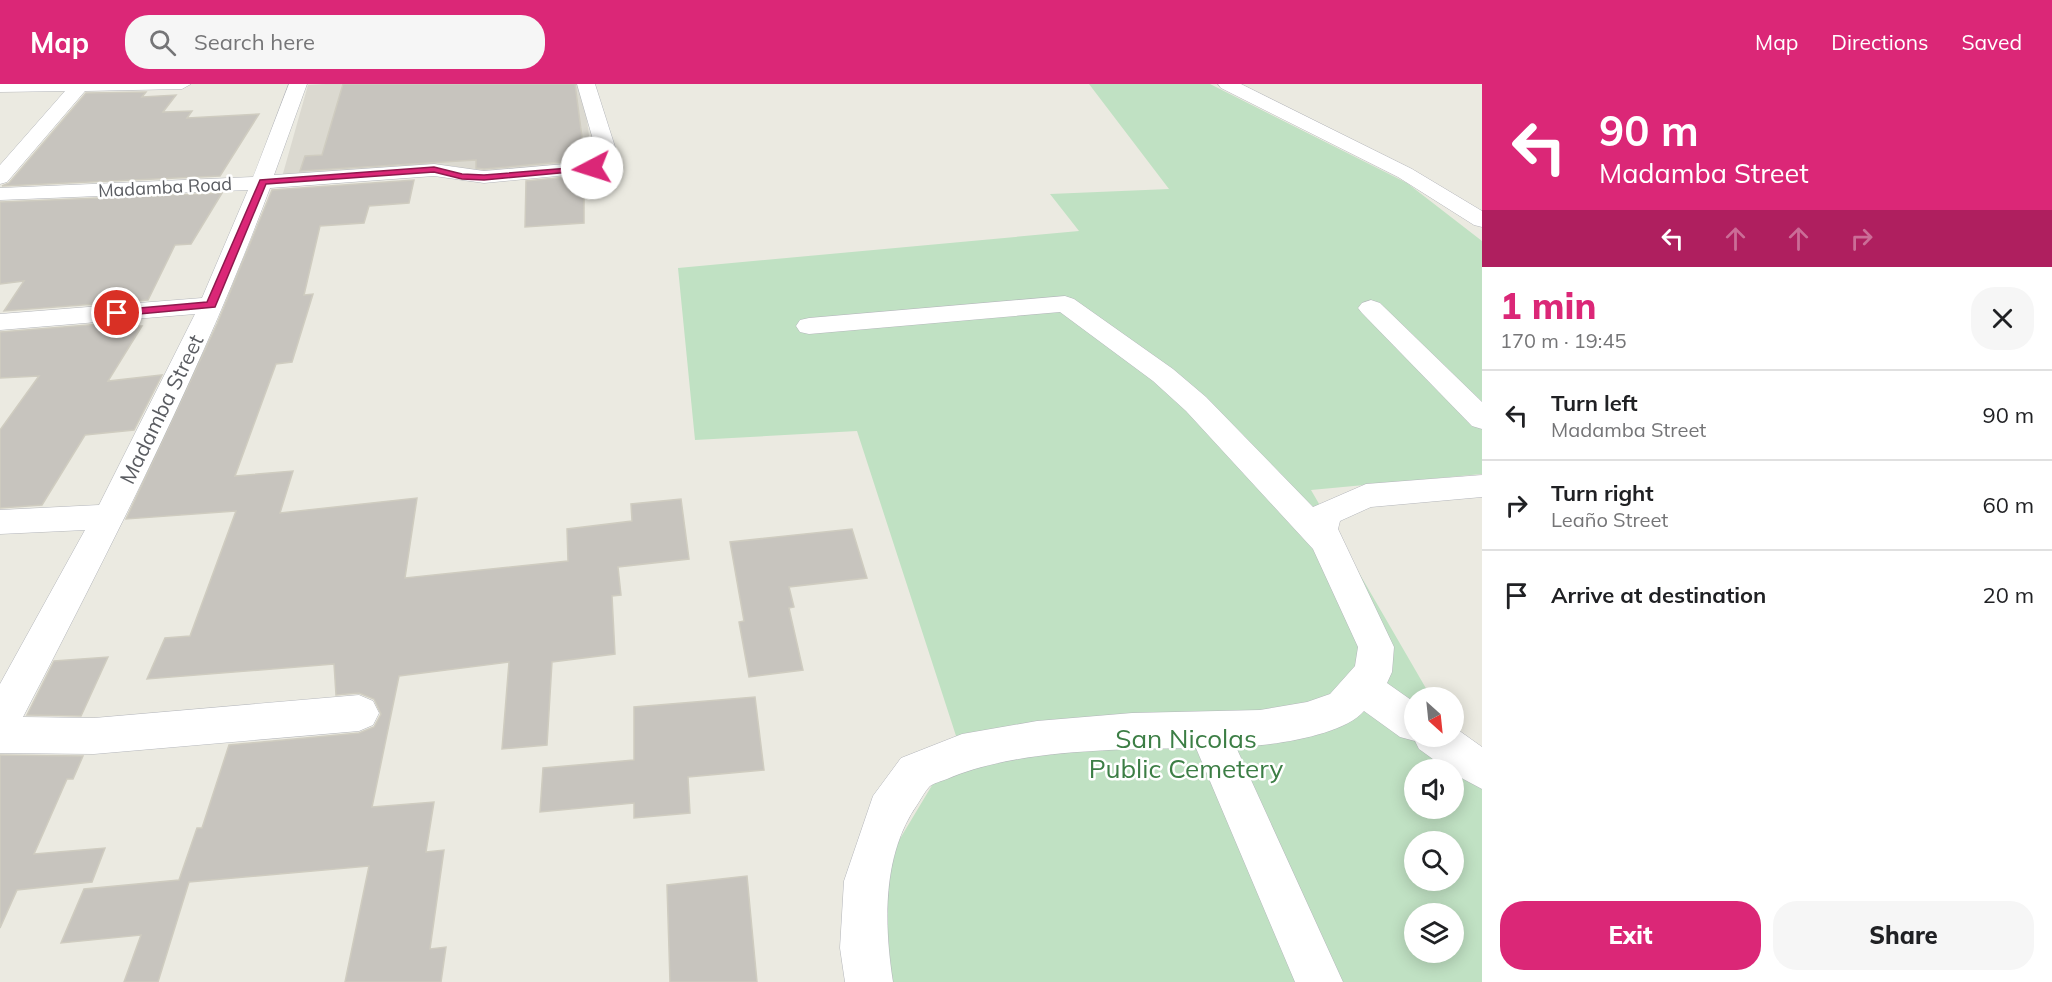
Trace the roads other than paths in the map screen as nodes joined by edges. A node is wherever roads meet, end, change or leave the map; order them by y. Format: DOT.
graph roads {
  1 [pos="182,84"];
  2 [pos="298,84"];
  3 [pos="586,84"];
  4 [pos="1227,84"];
  5 [pos="80,85"];
  6 [pos="0,87"];
  7 [pos="0,178"];
  8 [pos="263,182"];
  9 [pos="0,194"];
  10 [pos="1482,220"];
  11 [pos="211,305"];
  12 [pos="1371,308"];
  13 [pos="0,322"];
  14 [pos="809,326"];
  15 [pos="1482,419"];
  16 [pos="1482,486"];
  17 [pos="109,517"];
  18 [pos="0,522"];
  19 [pos="1326,542"];
  20 [pos="1360,686"];
  21 [pos="359,714"];
  22 [pos="1404,717"];
  23 [pos="0,722"];
  24 [pos="1208,729"];
  25 [pos="0,735"];
  26 [pos="1449,747"];
  27 [pos="1482,770"];
  28 [pos="870,982"];
  29 [pos="1319,982"];
  1 -- 5 [label="street"];
  2 -- 8 [label="street, Madamba Street"];
  3 -- 8 [label="street, Madamba Road"];
  4 -- 10 [label="street"];
  5 -- 6 [label="street"];
  5 -- 7 [label="street"];
  8 -- 9 [label="street, Madamba Road"];
  8 -- 11 [label="street, Madamba Street"];
  11 -- 13 [label="street"];
  11 -- 17 [label="street, Madamba Street"];
  12 -- 15 [label="street"];
  14 -- 19 [label="street"];
  16 -- 19 [label="street"];
  17 -- 18 [label="street"];
  17 -- 23 [label="street, Madamba Street"];
  19 -- 20 [label="street"];
  20 -- 22 [label="street"];
  20 -- 24 [label="street"];
  21 -- 25 [label="street"];
  24 -- 28 [label="street"];
  24 -- 29 [label="street"];
  26 -- 27 [label="street"];
}
